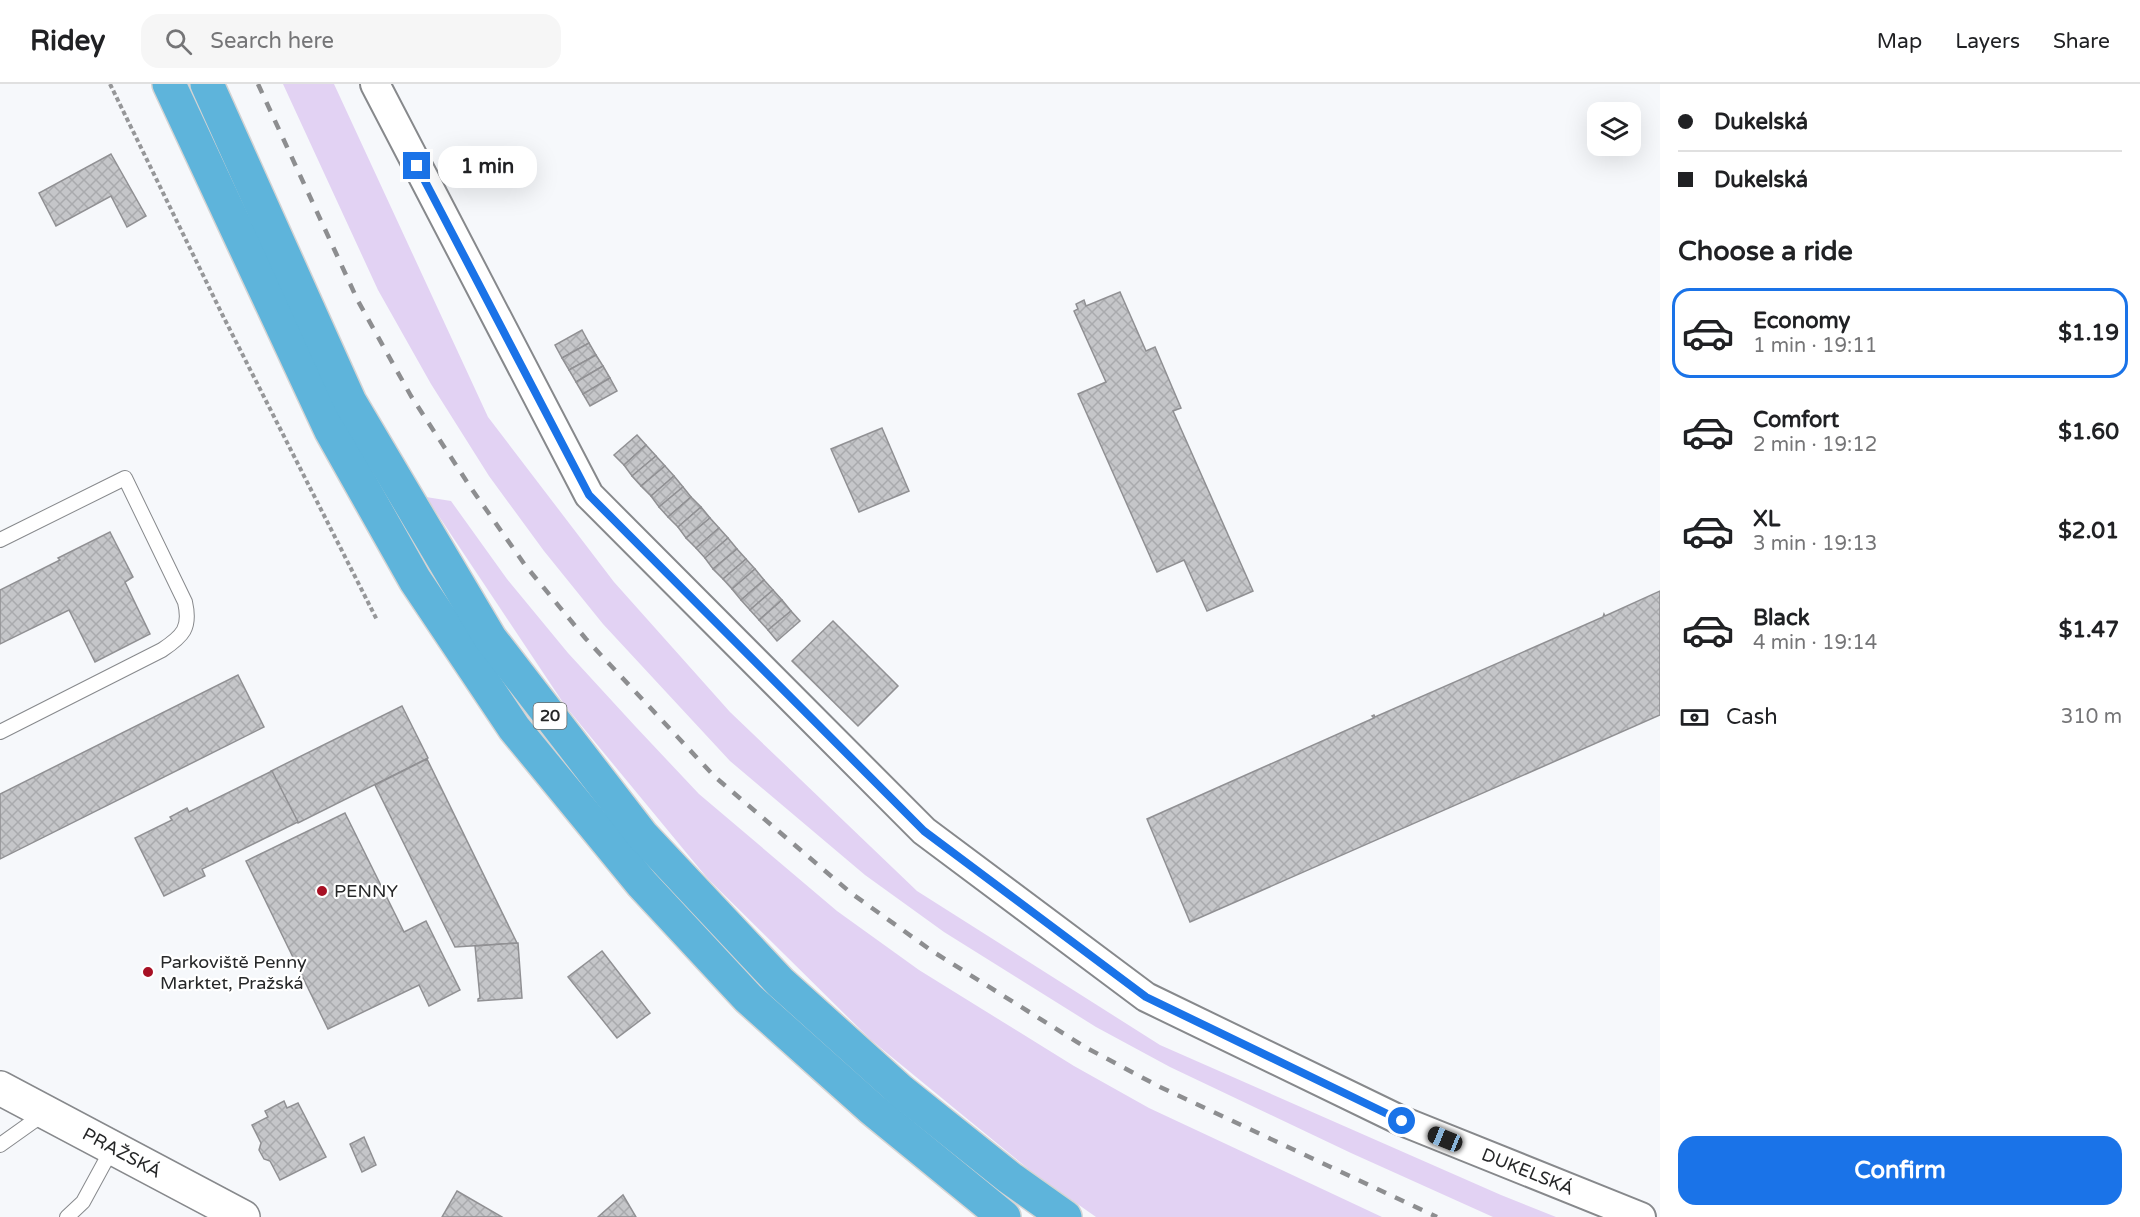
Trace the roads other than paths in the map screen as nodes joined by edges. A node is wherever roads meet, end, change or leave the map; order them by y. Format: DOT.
graph roads {
  1 [pos="169,84"];
  2 [pos="207,84"];
  3 [pos="375,84"];
  4 [pos="0,540"];
  5 [pos="0,732"];
  6 [pos="0,1088"];
  7 [pos="45,1113"];
  8 [pos="0,1145"];
  9 [pos="113,1147"];
  10 [pos="67,1217"];
  11 [pos="243,1217"];
  12 [pos="1004,1217"];
  13 [pos="1065,1217"];
  14 [pos="1641,1217"];
  1 -- 12 [label="highway, 20"];
  2 -- 13 [label="highway, 20"];
  3 -- 14 [label="street, DUKELSKÁ"];
  4 -- 5 [label="lane"];
  6 -- 7 [label="street, PRAŽSKÁ"];
  7 -- 8 [label="lane"];
  7 -- 9 [label="street, PRAŽSKÁ"];
  9 -- 10 [label="lane"];
  9 -- 11 [label="street, PRAŽSKÁ"];
}
